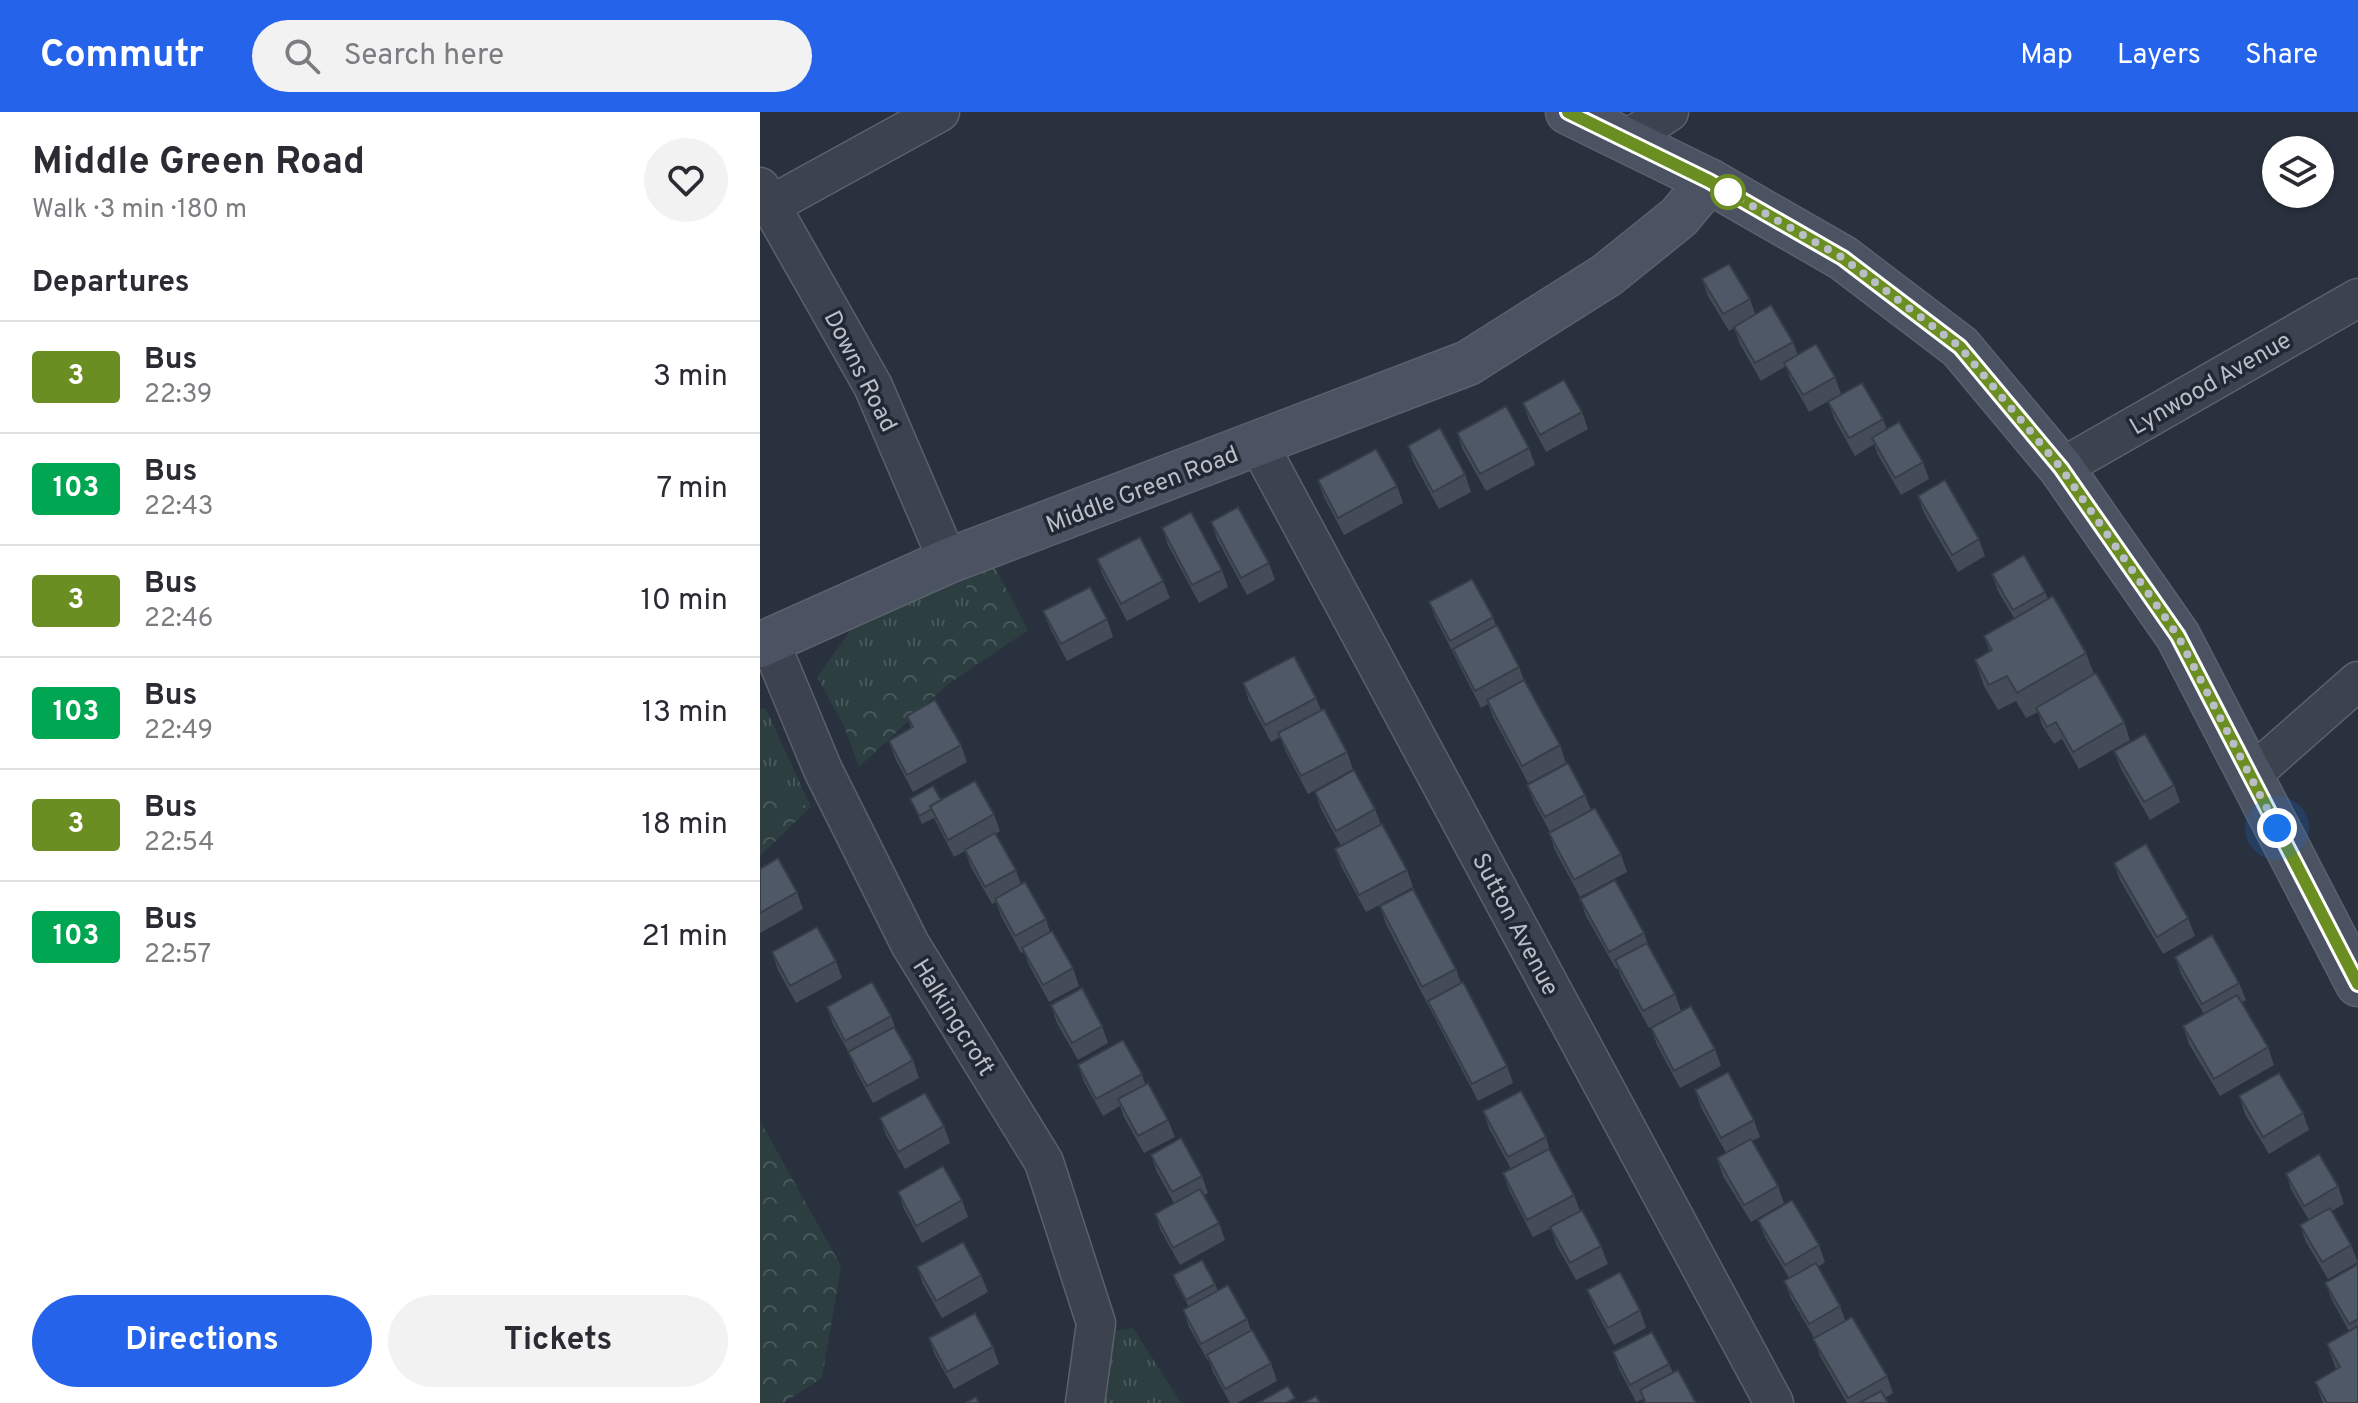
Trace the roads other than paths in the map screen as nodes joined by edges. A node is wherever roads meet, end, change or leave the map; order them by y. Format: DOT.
graph roads {
  1 [pos="940,112"];
  2 [pos="1568,112"];
  3 [pos="1669,112"];
  4 [pos="1628,139"];
  5 [pos="1709,181"];
  6 [pos="765,196"];
  7 [pos="2358,298"];
  8 [pos="1259,445"];
  9 [pos="2061,468"];
  10 [pos="948,561"];
  11 [pos="764,642"];
  12 [pos="2358,681"];
  13 [pos="2250,776"];
  14 [pos="2358,984"];
  15 [pos="1085,1403"];
  16 [pos="1774,1403"];
  1 -- 6 [label="street"];
  2 -- 4 [label="street"];
  3 -- 4 [label="street"];
  4 -- 5 [label="street"];
  5 -- 8 [label="street, Middle Green Road"];
  5 -- 9 [label="street"];
  6 -- 10 [label="street, Downs Road"];
  7 -- 9 [label="street, Lynwood Avenue"];
  8 -- 10 [label="street, Middle Green Road"];
  8 -- 16 [label="street, Sutton Avenue"];
  9 -- 13 [label="street"];
  10 -- 11 [label="street, Middle Green Road"];
  11 -- 15 [label="street, Halkingcroft"];
  12 -- 13 [label="street"];
  13 -- 14 [label="street"];
}
